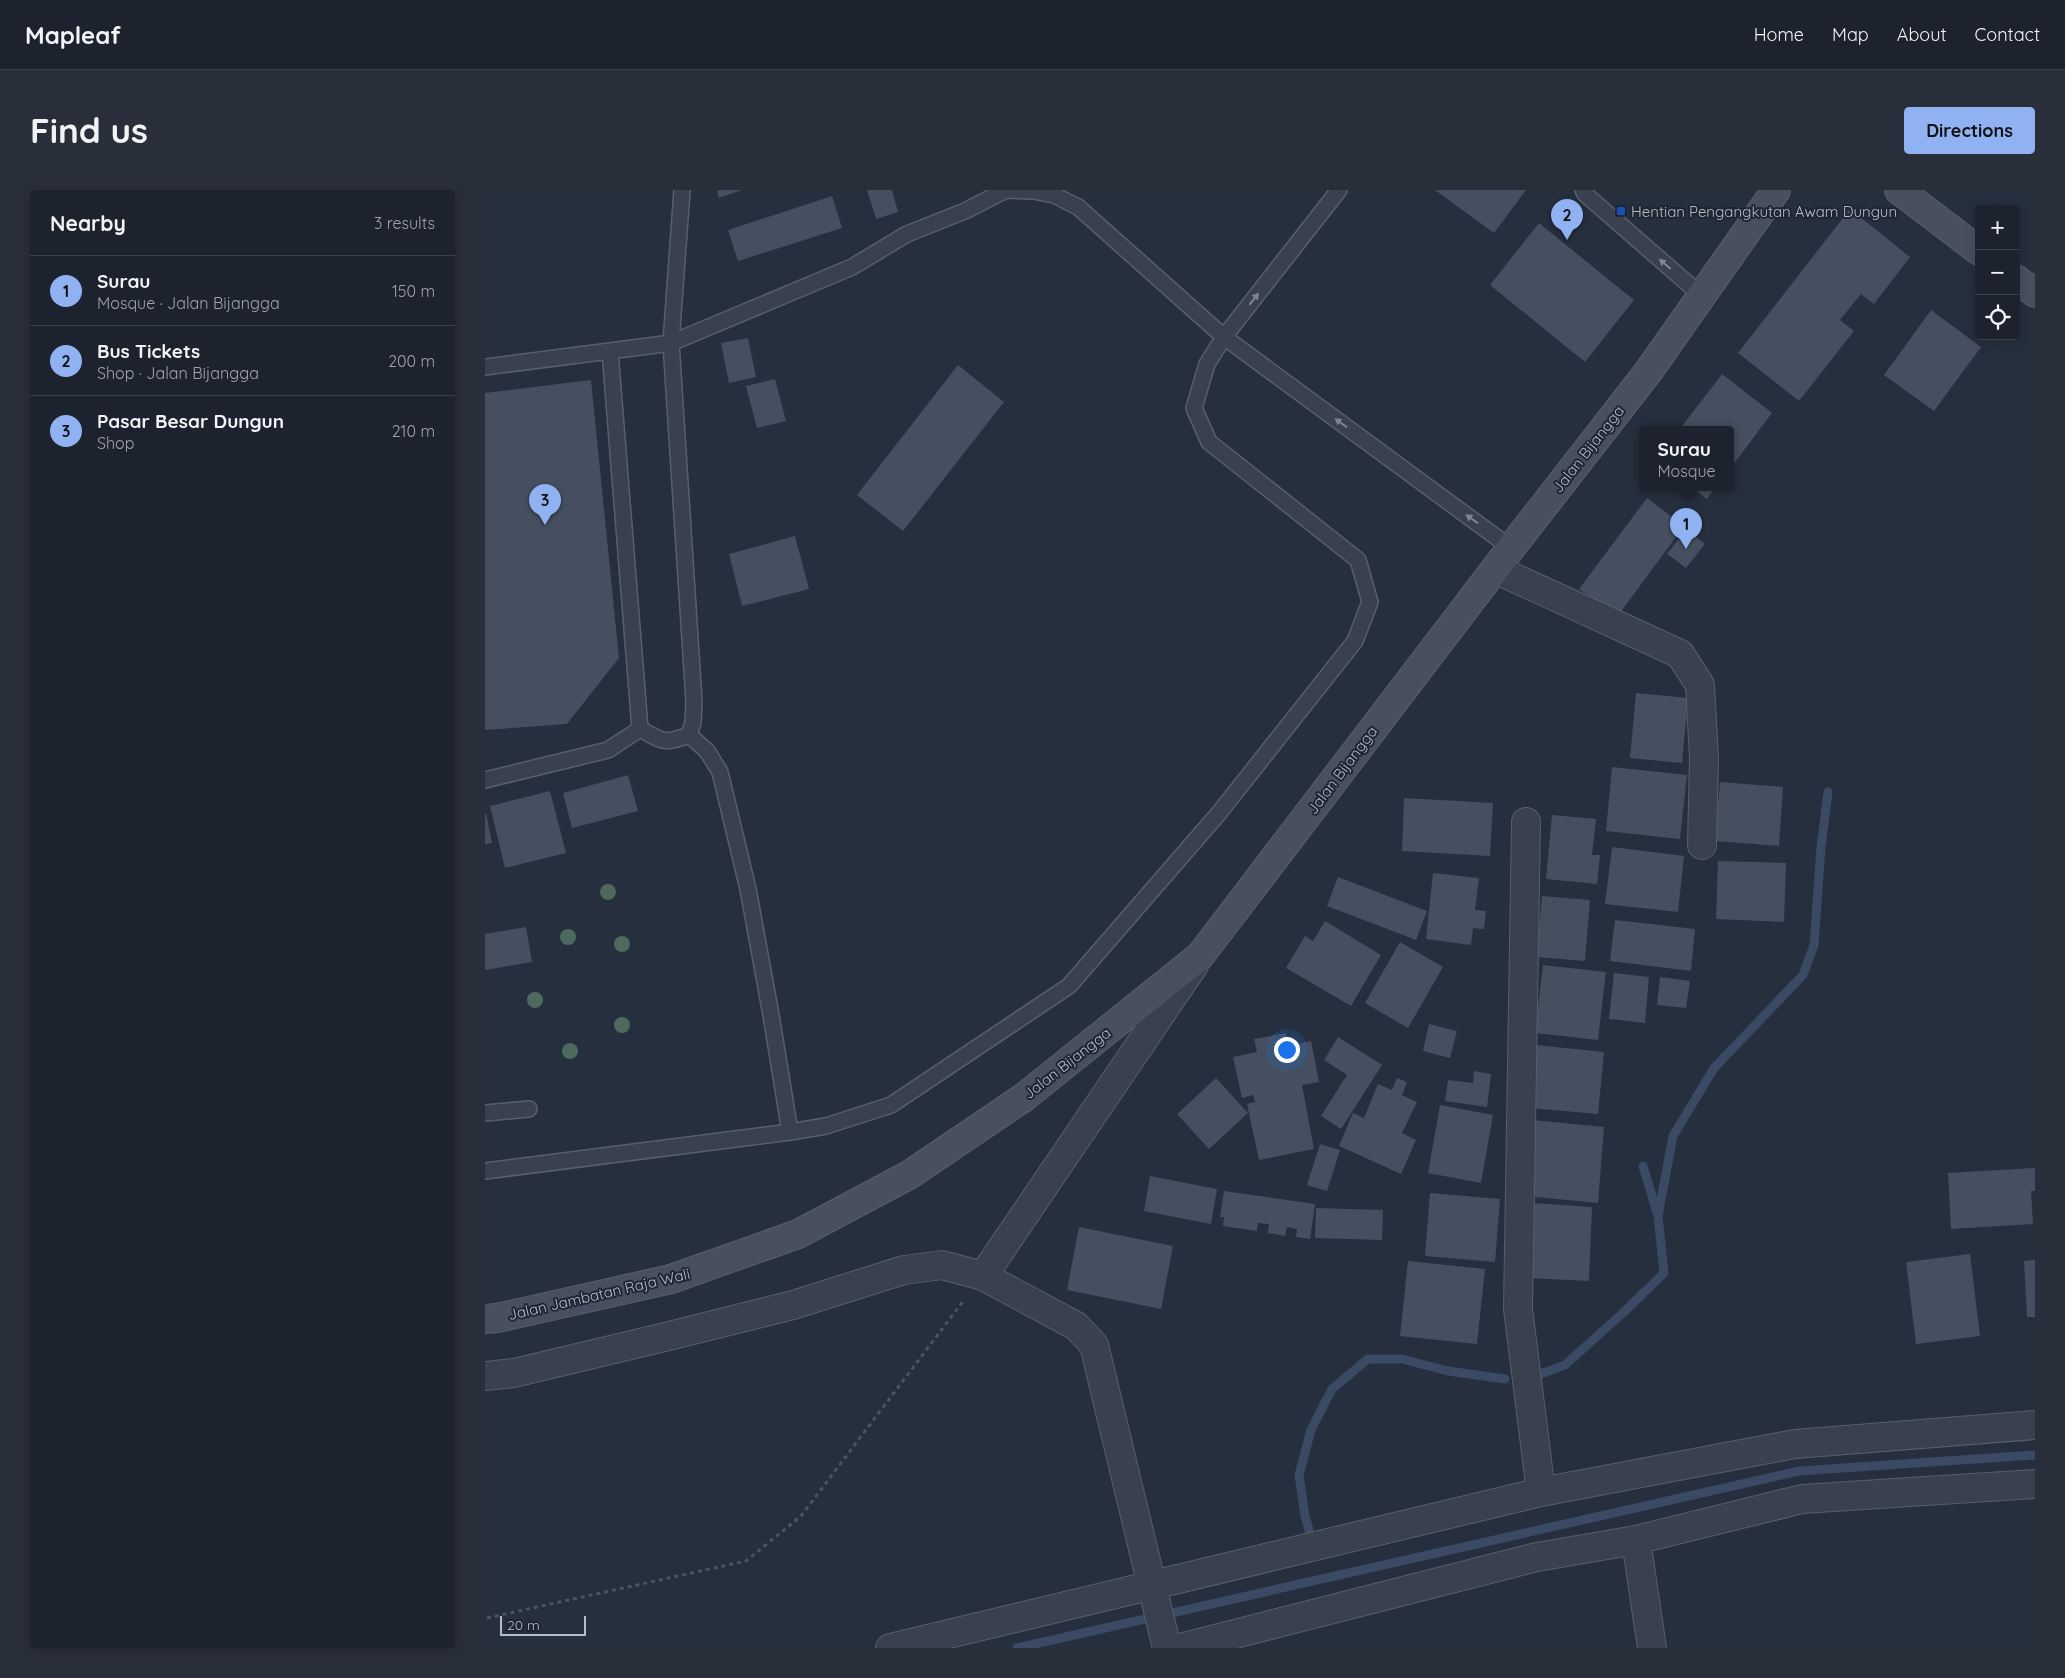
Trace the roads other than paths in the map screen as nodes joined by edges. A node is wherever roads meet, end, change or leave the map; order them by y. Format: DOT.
graph roads {
  1 [pos="682,190"];
  2 [pos="1339,190"];
  3 [pos="1583,190"];
  4 [pos="1776,190"];
  5 [pos="1899,190"];
  6 [pos="1055,192"];
  7 [pos="1978,250"];
  8 [pos="2020,282"];
  9 [pos="2035,293"];
  10 [pos="1702,296"];
  11 [pos="1224,337"];
  12 [pos="671,343"];
  13 [pos="610,351"];
  14 [pos="485,367"];
  15 [pos="1503,558"];
  16 [pos="640,729"];
  17 [pos="689,735"];
  18 [pos="485,780"];
  19 [pos="1526,822"];
  20 [pos="1702,845"];
  21 [pos="1200,956"];
  22 [pos="529,1110"];
  23 [pos="485,1113"];
  24 [pos="789,1132"];
  25 [pos="485,1171"];
  26 [pos="798,1234"];
  27 [pos="983,1276"];
  28 [pos="485,1319"];
  29 [pos="485,1376"];
  30 [pos="2035,1424"];
  31 [pos="2035,1484"];
  32 [pos="1541,1492"];
  33 [pos="1636,1540"];
  34 [pos="1153,1594"];
  35 [pos="1170,1645"];
  36 [pos="891,1648"];
  37 [pos="1652,1648"];
  1 -- 12 [label="lane"];
  11 -- 2 [label="lane, one-way"];
  10 -- 3 [label="lane, one-way"];
  4 -- 10 [label="main road, Jalan Bijangga"];
  5 -- 7 [label="main road"];
  6 -- 11 [label="lane"];
  6 -- 12 [label="lane"];
  8 -- 9 [label="main road"];
  10 -- 15 [label="main road, Jalan Bijangga"];
  15 -- 11 [label="lane, one-way"];
  11 -- 24 [label="lane"];
  12 -- 13 [label="lane"];
  12 -- 17 [label="lane"];
  13 -- 14 [label="lane"];
  13 -- 16 [label="lane"];
  15 -- 20 [label="street"];
  15 -- 21 [label="main road, Jalan Bijangga"];
  16 -- 17 [label="lane"];
  16 -- 18 [label="lane"];
  17 -- 24 [label="lane"];
  19 -- 32 [label="street"];
  21 -- 26 [label="main road, Jalan Bijangga"];
  21 -- 27 [label="street"];
  22 -- 23 [label="lane"];
  24 -- 25 [label="lane"];
  26 -- 28 [label="main road, Jalan Jambatan Raja Wali"];
  27 -- 29 [label="street"];
  27 -- 34 [label="street"];
  30 -- 32 [label="street"];
  31 -- 33 [label="street"];
  32 -- 34 [label="street"];
  33 -- 35 [label="street"];
  33 -- 37 [label="street"];
  34 -- 35 [label="street"];
  34 -- 36 [label="street"];
}
